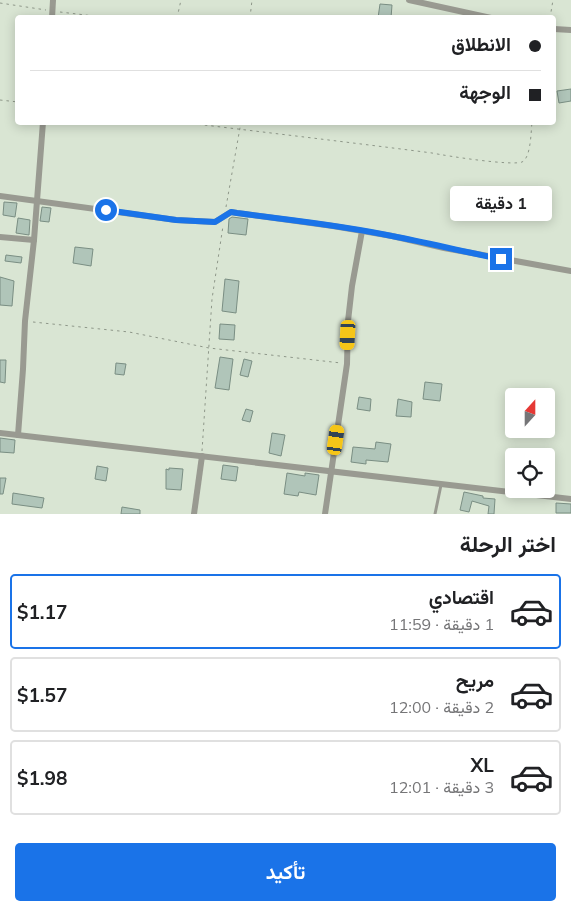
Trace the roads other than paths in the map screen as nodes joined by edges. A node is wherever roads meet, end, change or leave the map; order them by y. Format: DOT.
graph roads {
  1 [pos="52,0"];
  2 [pos="409,0"];
  3 [pos="52,15"];
  4 [pos="477,15"];
  5 [pos="556,29"];
  6 [pos="571,30"];
  7 [pos="43,125"];
  8 [pos="0,196"];
  9 [pos="37,201"];
  10 [pos="362,231"];
  11 [pos="0,237"];
  12 [pos="34,240"];
  13 [pos="571,271"];
  14 [pos="0,433"];
  15 [pos="18,435"];
  16 [pos="202,456"];
  17 [pos="331,471"];
  18 [pos="441,484"];
  19 [pos="571,499"];
  20 [pos="194,514"];
  21 [pos="325,514"];
  22 [pos="435,514"];
  1 -- 3 [label="street"];
  2 -- 4 [label="street"];
  5 -- 6 [label="street"];
  7 -- 9 [label="street"];
  8 -- 9 [label="street"];
  9 -- 10 [label="street"];
  9 -- 12 [label="street"];
  10 -- 13 [label="street"];
  10 -- 17 [label="street"];
  11 -- 12 [label="street"];
  12 -- 15 [label="street"];
  14 -- 15 [label="street"];
  15 -- 16 [label="street"];
  16 -- 17 [label="street"];
  16 -- 20 [label="street"];
  17 -- 18 [label="street"];
  17 -- 21 [label="street"];
  18 -- 19 [label="street"];
  18 -- 22 [label="lane"];
}
